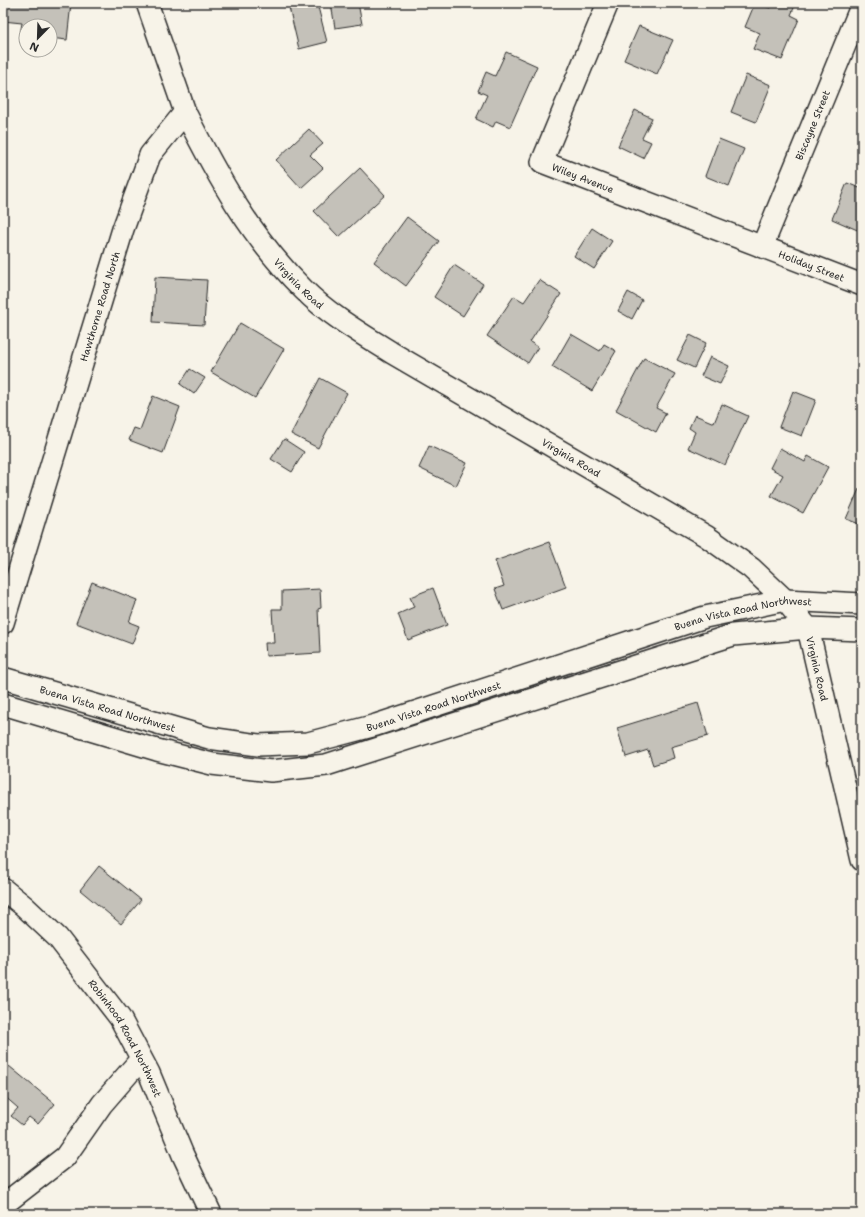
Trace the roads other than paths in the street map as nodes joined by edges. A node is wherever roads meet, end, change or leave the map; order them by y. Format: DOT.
graph roads {
  1 [pos="146,3"];
  2 [pos="608,3"];
  3 [pos="862,4"];
  4 [pos="185,112"];
  5 [pos="762,247"];
  6 [pos="862,285"];
  7 [pos="785,600"];
  8 [pos="862,604"];
  9 [pos="3,623"];
  10 [pos="808,628"];
  11 [pos="862,630"];
  12 [pos="3,678"];
  13 [pos="3,704"];
  14 [pos="862,860"];
  15 [pos="3,889"];
  16 [pos="141,1059"];
  17 [pos="3,1205"];
  18 [pos="210,1214"];
  1 -- 4 [label="street"];
  2 -- 5 [label="street, Wiley Avenue"];
  3 -- 5 [label="street, Biscayne Street"];
  4 -- 7 [label="street, Virginia Road"];
  4 -- 9 [label="street, Hawthorne Road North"];
  5 -- 6 [label="street, Holiday Street"];
  7 -- 8 [label="street, Buena Vista Road Northwest"];
  7 -- 10 [label="street, Virginia Road"];
  7 -- 12 [label="street, Buena Vista Road Northwest"];
  10 -- 11 [label="street, Buena Vista Road Northwest"];
  10 -- 13 [label="street, Buena Vista Road Northwest"];
  10 -- 14 [label="street, Virginia Road"];
  15 -- 16 [label="street, Robinhood Road Northwest"];
  16 -- 17 [label="street"];
  16 -- 18 [label="street, Robinhood Road Northwest"];
}
